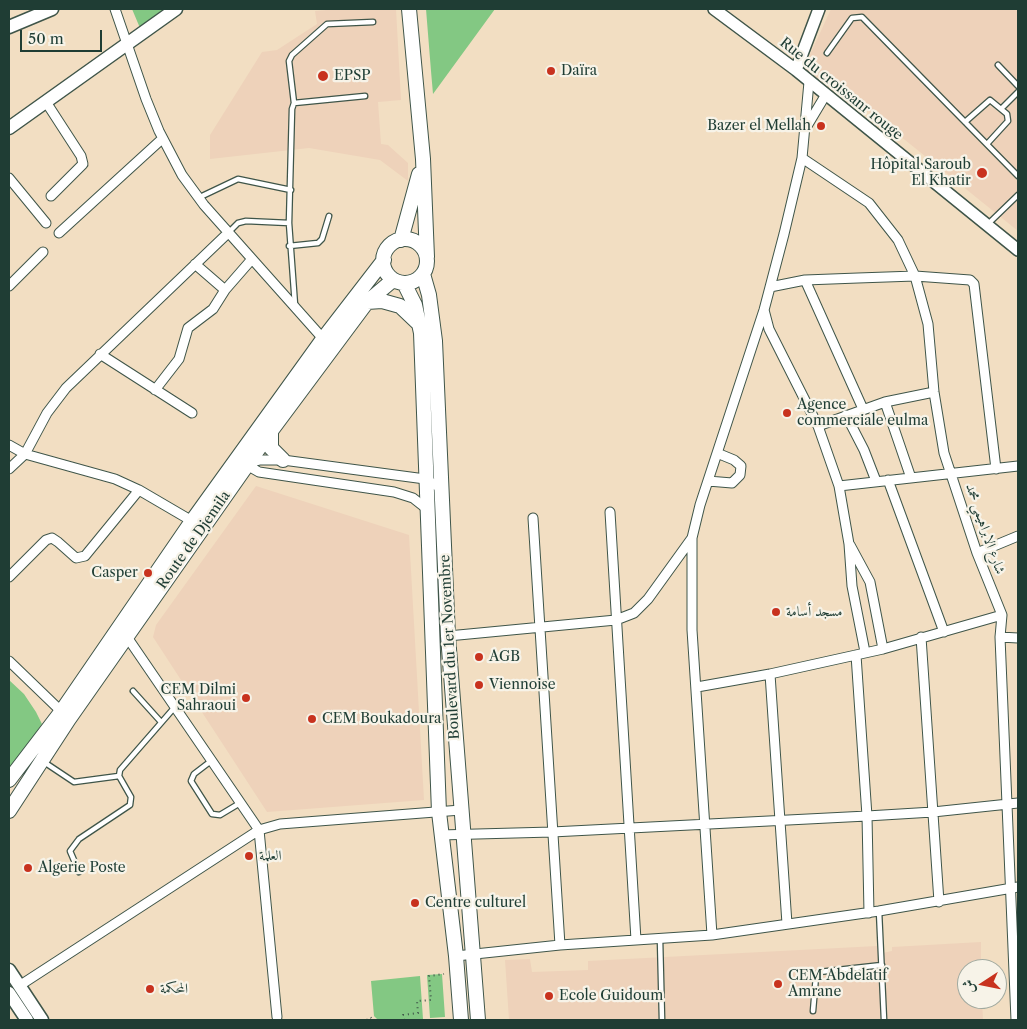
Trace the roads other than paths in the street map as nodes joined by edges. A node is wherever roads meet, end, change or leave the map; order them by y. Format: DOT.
graph roads {
  1 [pos="52,9"];
  2 [pos="115,9"];
  3 [pos="176,9"];
  4 [pos="409,9"];
  5 [pos="714,9"];
  6 [pos="819,9"];
  7 [pos="372,22"];
  8 [pos="9,27"];
  9 [pos="128,44"];
  10 [pos="827,53"];
  11 [pos="998,65"];
  12 [pos="796,70"];
  13 [pos="809,82"];
  14 [pos="1018,86"];
  15 [pos="1018,92"];
  16 [pos="365,96"];
  17 [pos="825,96"];
  18 [pos="46,102"];
  19 [pos="294,104"];
  20 [pos="1001,109"];
  21 [pos="965,122"];
  22 [pos="9,128"];
  23 [pos="806,128"];
  24 [pos="162,139"];
  25 [pos="987,144"];
  26 [pos="802,158"];
  27 [pos="423,159"];
  28 [pos="1018,176"];
  29 [pos="9,178"];
  30 [pos="291,190"];
  31 [pos="1018,195"];
  32 [pos="51,196"];
  33 [pos="198,198"];
  34 [pos="329,216"];
  35 [pos="46,223"];
  36 [pos="289,223"];
  37 [pos="987,225"];
  38 [pos="59,233"];
  39 [pos="228,233"];
  40 [pos="401,240"];
  41 [pos="290,246"];
  42 [pos="1018,250"];
  43 [pos="43,252"];
  44 [pos="427,257"];
  45 [pos="252,259"];
  46 [pos="384,260"];
  47 [pos="195,264"];
  48 [pos="424,274"];
  49 [pos="916,276"];
  50 [pos="806,280"];
  51 [pos="398,281"];
  52 [pos="9,286"];
  53 [pos="770,287"];
  54 [pos="225,290"];
  55 [pos="367,302"];
  56 [pos="295,307"];
  57 [pos="764,310"];
  58 [pos="420,326"];
  59 [pos="328,344"];
  60 [pos="100,354"];
  61 [pos="155,390"];
  62 [pos="934,392"];
  63 [pos="885,402"];
  64 [pos="863,409"];
  65 [pos="432,411"];
  66 [pos="192,414"];
  67 [pos="846,415"];
  68 [pos="818,426"];
  69 [pos="270,430"];
  70 [pos="9,445"];
  71 [pos="717,453"];
  72 [pos="25,454"];
  73 [pos="245,459"];
  74 [pos="283,460"];
  75 [pos="1018,466"];
  76 [pos="9,469"];
  77 [pos="996,469"];
  78 [pos="950,472"];
  79 [pos="911,478"];
  80 [pos="425,479"];
  81 [pos="888,480"];
  82 [pos="708,481"];
  83 [pos="876,481"];
  84 [pos="839,486"];
  85 [pos="441,488"];
  86 [pos="139,490"];
  87 [pos="428,509"];
  88 [pos="610,512"];
  89 [pos="533,518"];
  90 [pos="192,522"];
  91 [pos="1018,536"];
  92 [pos="692,538"];
  93 [pos="849,544"];
  94 [pos="977,554"];
  95 [pos="9,577"];
  96 [pos="1002,615"];
  97 [pos="616,620"];
  98 [pos="540,628"];
  99 [pos="944,632"];
  100 [pos="123,633"];
  101 [pos="448,636"];
  102 [pos="921,637"];
  103 [pos="1000,637"];
  104 [pos="1018,638"];
  105 [pos="883,649"];
  106 [pos="861,653"];
  107 [pos="9,661"];
  108 [pos="770,674"];
  109 [pos="697,687"];
  110 [pos="134,691"];
  111 [pos="174,708"];
  112 [pos="65,715"];
  113 [pos="161,722"];
  114 [pos="42,760"];
  115 [pos="211,761"];
  116 [pos="119,776"];
  117 [pos="9,780"];
  118 [pos="240,803"];
  119 [pos="1018,803"];
  120 [pos="1008,804"];
  121 [pos="461,810"];
  122 [pos="9,811"];
  123 [pos="439,812"];
  124 [pos="932,812"];
  125 [pos="868,816"];
  126 [pos="780,819"];
  127 [pos="705,824"];
  128 [pos="629,829"];
  129 [pos="259,830"];
  130 [pos="552,832"];
  131 [pos="462,834"];
  132 [pos="440,835"];
  133 [pos="79,872"];
  134 [pos="1014,888"];
  135 [pos="938,902"];
  136 [pos="879,911"];
  137 [pos="869,913"];
  138 [pos="787,924"];
  139 [pos="712,935"];
  140 [pos="660,938"];
  141 [pos="636,940"];
  142 [pos="560,945"];
  143 [pos="474,953"];
  144 [pos="456,956"];
  145 [pos="882,965"];
  146 [pos="9,970"];
  147 [pos="14,989"];
  148 [pos="813,1011"];
  149 [pos="277,1019"];
  150 [pos="27,1020"];
  151 [pos="42,1020"];
  152 [pos="461,1020"];
  153 [pos="478,1020"];
  154 [pos="662,1020"];
  155 [pos="884,1020"];
  156 [pos="1016,1020"];
  1 -- 8 [label="main road"];
  2 -- 9 [label="street"];
  3 -- 9 [label="main road"];
  4 -- 27 [label="main road"];
  5 -- 12 [label="street, Rue du croissanr rouge"];
  6 -- 12 [label="street"];
  7 -- 19 [label="lane"];
  9 -- 18 [label="main road"];
  9 -- 24 [label="street"];
  10 -- 21 [label="lane"];
  11 -- 14 [label="lane"];
  12 -- 13 [label="street, Rue du croissanr rouge"];
  13 -- 17 [label="street, Rue du croissanr rouge"];
  13 -- 23 [label="street"];
  15 -- 20 [label="lane"];
  16 -- 19 [label="lane"];
  17 -- 23 [label="street"];
  17 -- 37 [label="street, Rue du croissanr rouge"];
  18 -- 22 [label="main road"];
  18 -- 32 [label="street"];
  19 -- 30 [label="lane"];
  20 -- 21 [label="lane"];
  20 -- 25 [label="lane"];
  21 -- 25 [label="lane"];
  23 -- 26 [label="street"];
  24 -- 33 [label="street"];
  24 -- 38 [label="street"];
  25 -- 28 [label="lane"];
  26 -- 49 [label="street, شارع الابراهيمي محمد"];
  26 -- 53 [label="street"];
  27 -- 40 [label="main road"];
  27 -- 44 [label="main road"];
  29 -- 35 [label="street"];
  30 -- 33 [label="lane"];
  30 -- 36 [label="lane"];
  31 -- 37 [label="lane"];
  33 -- 39 [label="street"];
  34 -- 41 [label="lane"];
  36 -- 39 [label="lane"];
  36 -- 41 [label="lane"];
  37 -- 42 [label="street, Rue du croissanr rouge"];
  39 -- 45 [label="street"];
  39 -- 47 [label="street"];
  40 -- 44 [label="main road"];
  40 -- 46 [label="main road"];
  41 -- 56 [label="lane"];
  43 -- 52 [label="street"];
  44 -- 48 [label="main road"];
  45 -- 54 [label="street"];
  45 -- 56 [label="street"];
  46 -- 51 [label="main road"];
  46 -- 59 [label="main road, Route de Djemila"];
  47 -- 54 [label="street"];
  47 -- 60 [label="street"];
  48 -- 51 [label="main road"];
  48 -- 65 [label="main road, Boulevard du 1er Novembre"];
  49 -- 50 [label="street"];
  49 -- 62 [label="street, شارع الابراهيمي محمد"];
  49 -- 77 [label="street"];
  50 -- 53 [label="street"];
  50 -- 64 [label="street"];
  51 -- 55 [label="main road, Route de Djemila"];
  51 -- 58 [label="main road, Boulevard du 1er Novembre"];
  53 -- 57 [label="street"];
  54 -- 61 [label="street"];
  55 -- 58 [label="main road"];
  55 -- 59 [label="main road, Route de Djemila"];
  56 -- 59 [label="street"];
  57 -- 68 [label="street"];
  57 -- 71 [label="street"];
  58 -- 65 [label="main road, Boulevard du 1er Novembre"];
  59 -- 69 [label="main road, Route de Djemila"];
  59 -- 73 [label="main road, Route de Djemila"];
  60 -- 61 [label="street"];
  60 -- 72 [label="street"];
  61 -- 66 [label="street"];
  62 -- 63 [label="street"];
  62 -- 78 [label="street, شارع الابراهيمي محمد"];
  63 -- 64 [label="street"];
  63 -- 79 [label="street"];
  64 -- 67 [label="street"];
  65 -- 80 [label="main road, Boulevard du 1er Novembre"];
  65 -- 85 [label="main road, Boulevard du 1er Novembre"];
  67 -- 68 [label="street"];
  67 -- 83 [label="street"];
  68 -- 84 [label="street"];
  69 -- 73 [label="main road, Route de Djemila"];
  69 -- 74 [label="main road"];
  70 -- 72 [label="street"];
  71 -- 82 [label="street"];
  71 -- 82 [label="street"];
  72 -- 76 [label="street"];
  72 -- 86 [label="street"];
  73 -- 74 [label="street"];
  73 -- 87 [label="street"];
  73 -- 90 [label="main road, Route de Djemila"];
  73 -- 100 [label="main road, Route de Djemila"];
  74 -- 80 [label="street"];
  75 -- 77 [label="street"];
  77 -- 78 [label="street"];
  78 -- 79 [label="street"];
  78 -- 94 [label="street, شارع الابراهيمي محمد"];
  79 -- 81 [label="street"];
  80 -- 85 [label="street"];
  80 -- 87 [label="main road, Boulevard du 1er Novembre"];
  81 -- 83 [label="street"];
  81 -- 99 [label="street"];
  82 -- 92 [label="street"];
  83 -- 84 [label="street"];
  84 -- 93 [label="street"];
  85 -- 101 [label="main road, Boulevard du 1er Novembre"];
  86 -- 90 [label="street"];
  86 -- 95 [label="street"];
  87 -- 123 [label="main road, Boulevard du 1er Novembre"];
  88 -- 97 [label="street"];
  89 -- 98 [label="street"];
  90 -- 100 [label="main road, Route de Djemila"];
  91 -- 94 [label="street"];
  92 -- 97 [label="street"];
  92 -- 109 [label="street"];
  93 -- 105 [label="street"];
  93 -- 106 [label="street"];
  94 -- 96 [label="street, شارع الابراهيمي محمد"];
  96 -- 99 [label="street"];
  96 -- 103 [label="street, شارع الابراهيمي محمد"];
  97 -- 98 [label="street"];
  97 -- 128 [label="street"];
  98 -- 101 [label="street"];
  98 -- 130 [label="street"];
  99 -- 102 [label="street"];
  100 -- 111 [label="street"];
  100 -- 112 [label="main road, Route de Djemila"];
  101 -- 121 [label="main road, Boulevard du 1er Novembre"];
  102 -- 105 [label="street"];
  102 -- 124 [label="street"];
  103 -- 104 [label="street"];
  103 -- 120 [label="street, شارع الابراهيمي محمد"];
  105 -- 106 [label="street"];
  106 -- 108 [label="street"];
  106 -- 125 [label="street"];
  107 -- 112 [label="street"];
  108 -- 109 [label="street"];
  108 -- 126 [label="street"];
  109 -- 127 [label="street"];
  110 -- 113 [label="lane"];
  111 -- 113 [label="lane"];
  111 -- 115 [label="street"];
  112 -- 114 [label="main road, Route de Djemila"];
  112 -- 117 [label="main road, Route de Djemila"];
  113 -- 116 [label="lane"];
  114 -- 116 [label="lane"];
  114 -- 122 [label="main road, Route de Djemila"];
  115 -- 118 [label="street"];
  115 -- 118 [label="lane"];
  116 -- 133 [label="lane"];
  118 -- 129 [label="street"];
  119 -- 120 [label="street"];
  120 -- 124 [label="street"];
  120 -- 134 [label="street, شارع الابراهيمي محمد"];
  121 -- 123 [label="street"];
  121 -- 131 [label="main road, Boulevard du 1er Novembre"];
  123 -- 129 [label="street"];
  123 -- 132 [label="main road, Boulevard du 1er Novembre"];
  124 -- 125 [label="street"];
  124 -- 135 [label="street"];
  125 -- 126 [label="street"];
  125 -- 137 [label="street"];
  126 -- 127 [label="street"];
  126 -- 138 [label="street"];
  127 -- 128 [label="street"];
  127 -- 139 [label="street"];
  128 -- 130 [label="street"];
  128 -- 141 [label="street"];
  129 -- 147 [label="street"];
  129 -- 149 [label="street"];
  130 -- 131 [label="street"];
  130 -- 142 [label="street"];
  131 -- 132 [label="street"];
  131 -- 143 [label="main road, Boulevard du 1er Novembre"];
  132 -- 144 [label="main road, Boulevard du 1er Novembre"];
  134 -- 135 [label="street"];
  134 -- 156 [label="street, شارع الابراهيمي محمد"];
  135 -- 136 [label="street"];
  136 -- 137 [label="street"];
  136 -- 145 [label="lane"];
  137 -- 138 [label="street"];
  138 -- 139 [label="street"];
  139 -- 140 [label="street"];
  140 -- 141 [label="street"];
  140 -- 154 [label="lane"];
  141 -- 142 [label="street"];
  142 -- 143 [label="street"];
  143 -- 144 [label="street"];
  143 -- 153 [label="main road, Boulevard du 1er Novembre"];
  144 -- 152 [label="main road, Boulevard du 1er Novembre"];
  145 -- 148 [label="lane"];
  145 -- 155 [label="lane"];
  146 -- 147 [label="main road"];
  147 -- 150 [label="main road"];
  147 -- 151 [label="main road"];
}
